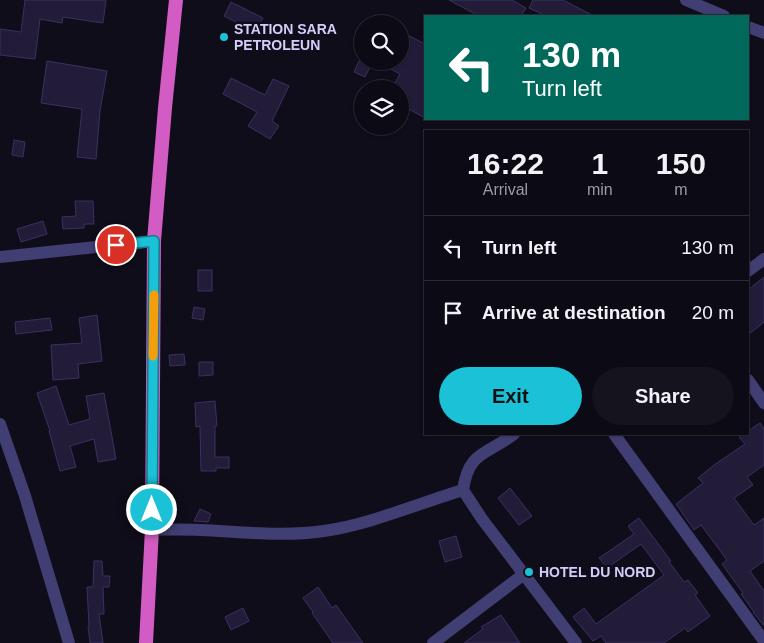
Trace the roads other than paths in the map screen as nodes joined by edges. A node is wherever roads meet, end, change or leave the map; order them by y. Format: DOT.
graph roads {
  1 [pos="176,0"];
  2 [pos="686,0"];
  3 [pos="722,15"];
  4 [pos="749,27"];
  5 [pos="764,33"];
  6 [pos="154,241"];
  7 [pos="0,257"];
  8 [pos="764,259"];
  9 [pos="749,270"];
  10 [pos="749,381"];
  11 [pos="764,403"];
  12 [pos="0,424"];
  13 [pos="513,435"];
  14 [pos="615,435"];
  15 [pos="463,490"];
  16 [pos="152,529"];
  17 [pos="524,574"];
  18 [pos="764,641"];
  19 [pos="69,643"];
  20 [pos="146,643"];
  21 [pos="433,643"];
  22 [pos="576,643"];
  1 -- 6 [label="highway"];
  2 -- 3 [label="street"];
  4 -- 5 [label="street"];
  6 -- 7 [label="street"];
  6 -- 16 [label="highway"];
  8 -- 9 [label="street"];
  10 -- 11 [label="street"];
  12 -- 19 [label="street"];
  13 -- 15 [label="street"];
  14 -- 18 [label="street"];
  15 -- 16 [label="street"];
  15 -- 17 [label="street"];
  16 -- 20 [label="highway"];
  17 -- 21 [label="street"];
  17 -- 22 [label="street"];
}
